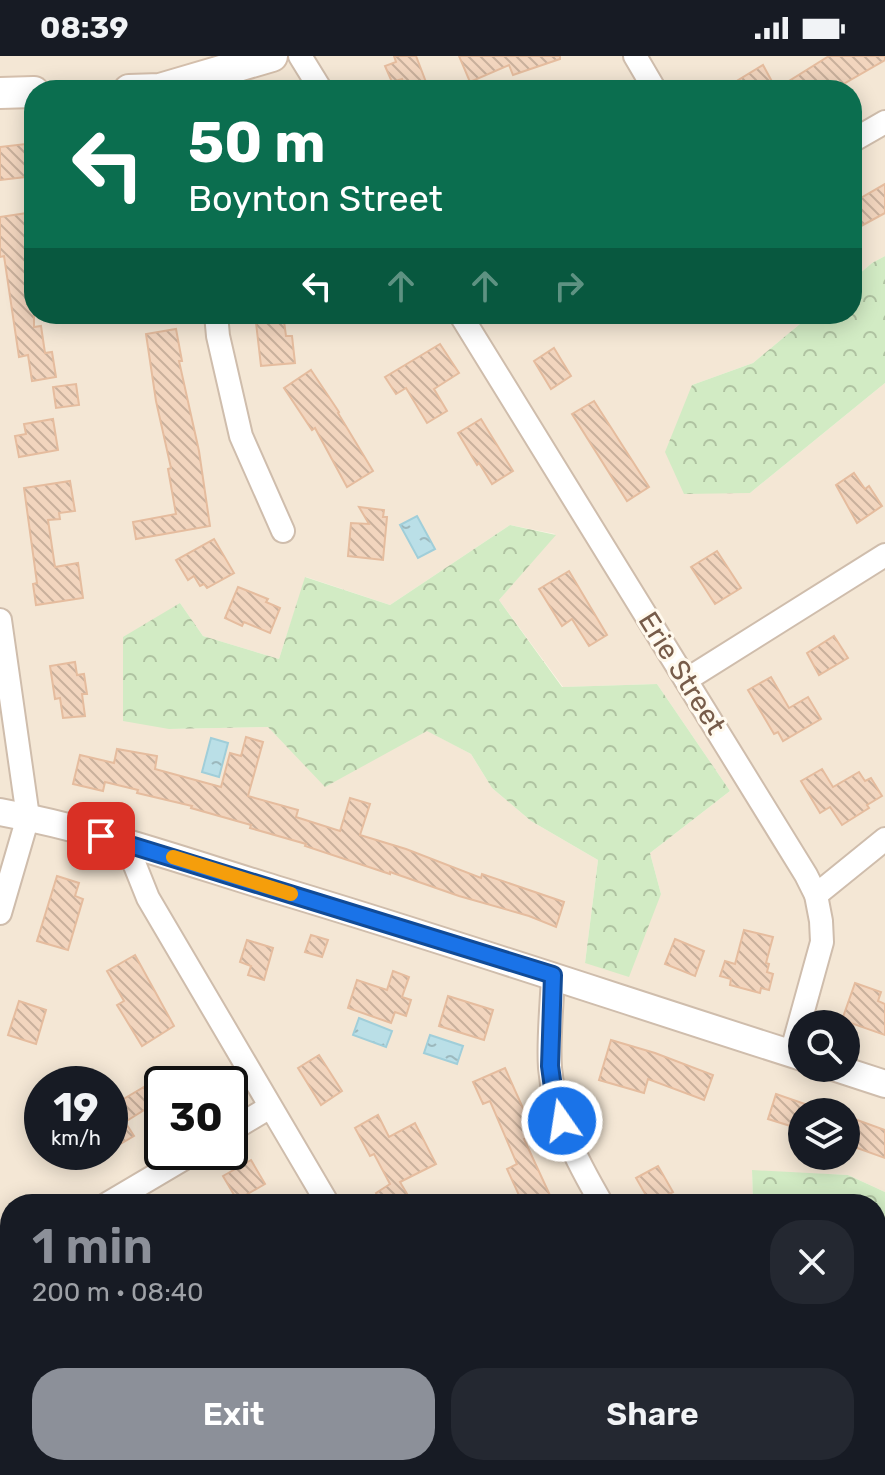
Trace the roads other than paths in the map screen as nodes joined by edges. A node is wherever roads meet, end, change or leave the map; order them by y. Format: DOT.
graph roads {
  1 [pos="272,56"];
  2 [pos="300,56"];
  3 [pos="635,56"];
  4 [pos="193,80"];
  5 [pos="315,80"];
  6 [pos="649,80"];
  7 [pos="24,92"];
  8 [pos="0,93"];
  9 [pos="885,122"];
  10 [pos="862,135"];
  11 [pos="217,324"];
  12 [pos="466,324"];
  13 [pos="283,531"];
  14 [pos="885,555"];
  15 [pos="0,620"];
  16 [pos="686,680"];
  17 [pos="0,812"];
  18 [pos="28,817"];
  19 [pos="885,839"];
  20 [pos="126,843"];
  21 [pos="816,895"];
  22 [pos="0,913"];
  23 [pos="553,975"];
  24 [pos="807,1010"];
  25 [pos="788,1052"];
  26 [pos="860,1076"];
  27 [pos="885,1084"];
  28 [pos="270,1107"];
  29 [pos="248,1120"];
  30 [pos="165,1170"];
  31 [pos="124,1194"];
  32 [pos="322,1194"];
  33 [pos="596,1194"];
  1 -- 4 [label="main road"];
  2 -- 5 [label="street"];
  3 -- 6 [label="street"];
  7 -- 8 [label="main road"];
  9 -- 10 [label="street"];
  11 -- 13 [label="street"];
  12 -- 16 [label="street, Erie Street"];
  14 -- 16 [label="street"];
  15 -- 18 [label="street"];
  16 -- 21 [label="street, Erie Street"];
  17 -- 18 [label="street"];
  18 -- 20 [label="street"];
  18 -- 22 [label="street"];
  19 -- 21 [label="street"];
  20 -- 23 [label="street"];
  20 -- 28 [label="street"];
  21 -- 24 [label="street, Erie Street"];
  23 -- 25 [label="street"];
  23 -- 33 [label="street"];
  26 -- 27 [label="street"];
  28 -- 29 [label="street"];
  28 -- 32 [label="street"];
  30 -- 31 [label="street"];
}
